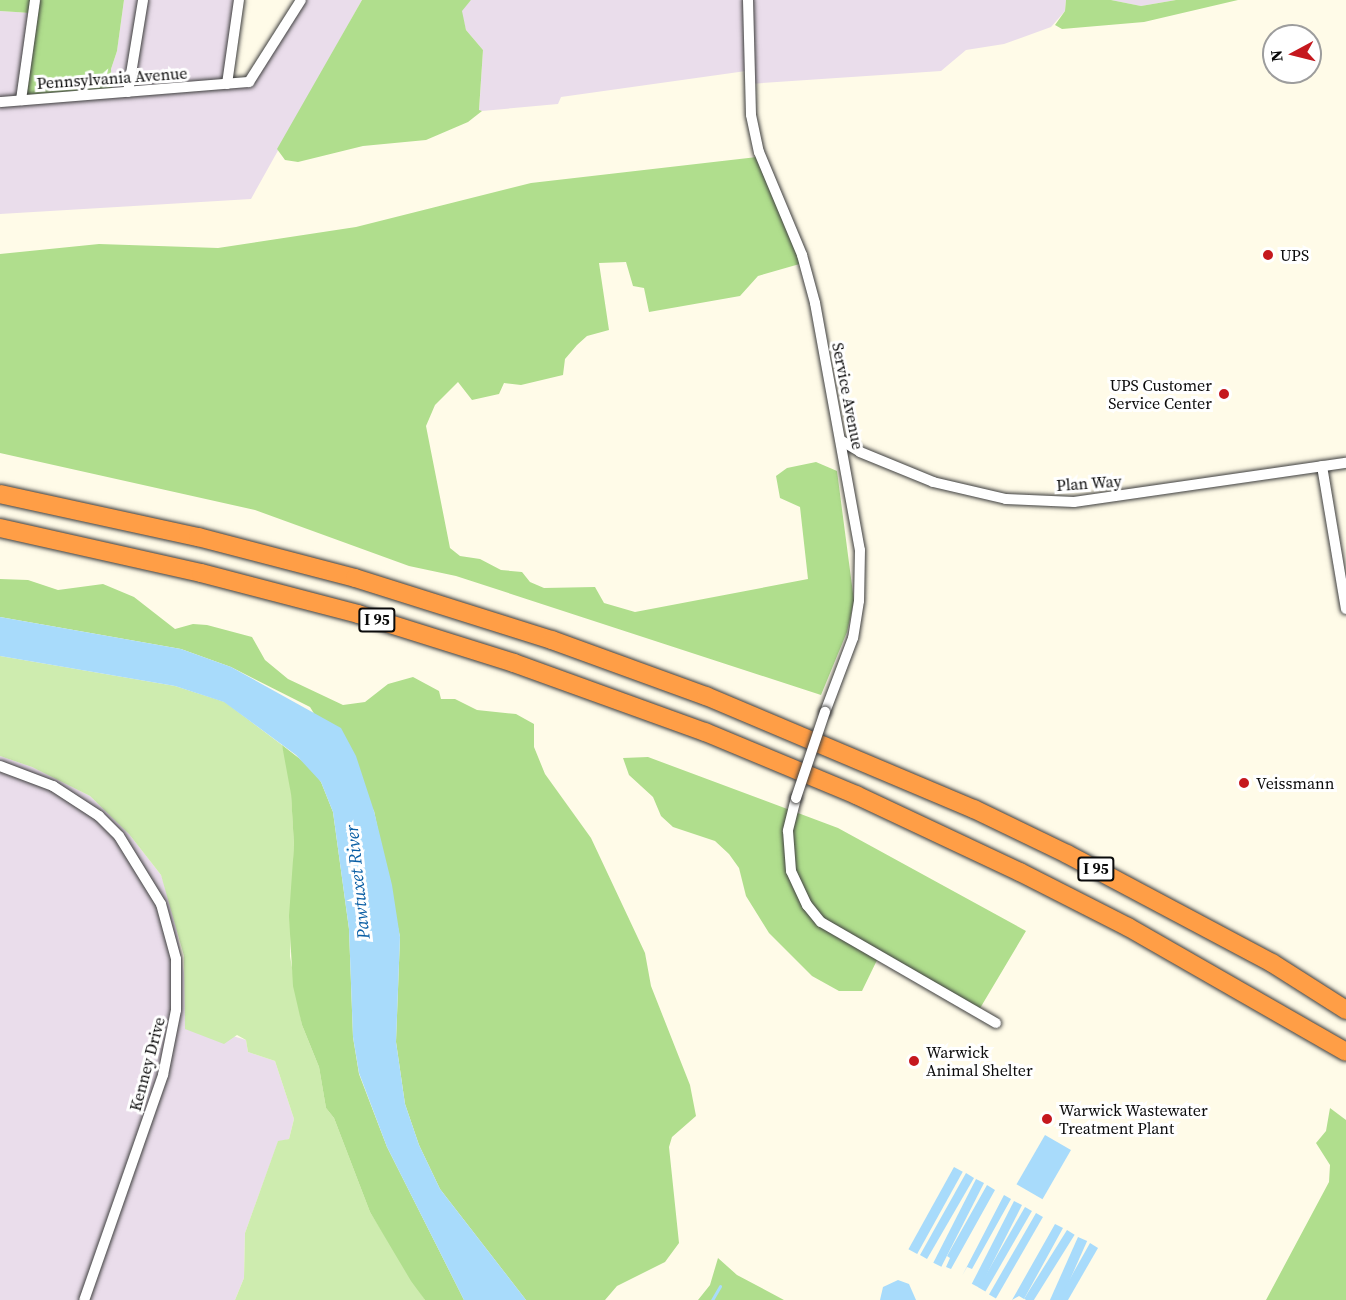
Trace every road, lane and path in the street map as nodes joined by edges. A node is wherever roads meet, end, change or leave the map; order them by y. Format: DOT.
graph roads {
  1 [pos="34,0"];
  2 [pos="143,0"];
  3 [pos="239,0"];
  4 [pos="302,0"];
  5 [pos="748,0"];
  6 [pos="227,84"];
  7 [pos="128,92"];
  8 [pos="21,100"];
  9 [pos="0,102"];
  10 [pos="843,441"];
  11 [pos="1346,463"];
  12 [pos="1322,466"];
  13 [pos="0,494"];
  14 [pos="0,528"];
  15 [pos="1346,609"];
  16 [pos="0,766"];
  17 [pos="1346,1010"];
  18 [pos="996,1023"];
  19 [pos="1346,1052"];
  20 [pos="84,1300"];
  1 -- 8 [label="street"];
  2 -- 7 [label="street"];
  3 -- 6 [label="street"];
  4 -- 6 [label="street, Pennsylvania Avenue"];
  5 -- 10 [label="street, Service Avenue"];
  6 -- 7 [label="street, Pennsylvania Avenue"];
  7 -- 8 [label="street, Pennsylvania Avenue"];
  8 -- 9 [label="street, Pennsylvania Avenue"];
  10 -- 12 [label="street, Plan Way"];
  10 -- 18 [label="street, Service Avenue, bridge"];
  11 -- 12 [label="street, Plan Way"];
  12 -- 15 [label="street"];
  13 -- 17 [label="highway, I 95"];
  14 -- 19 [label="highway, I 95"];
  16 -- 20 [label="street, Kenney Drive"];
}
